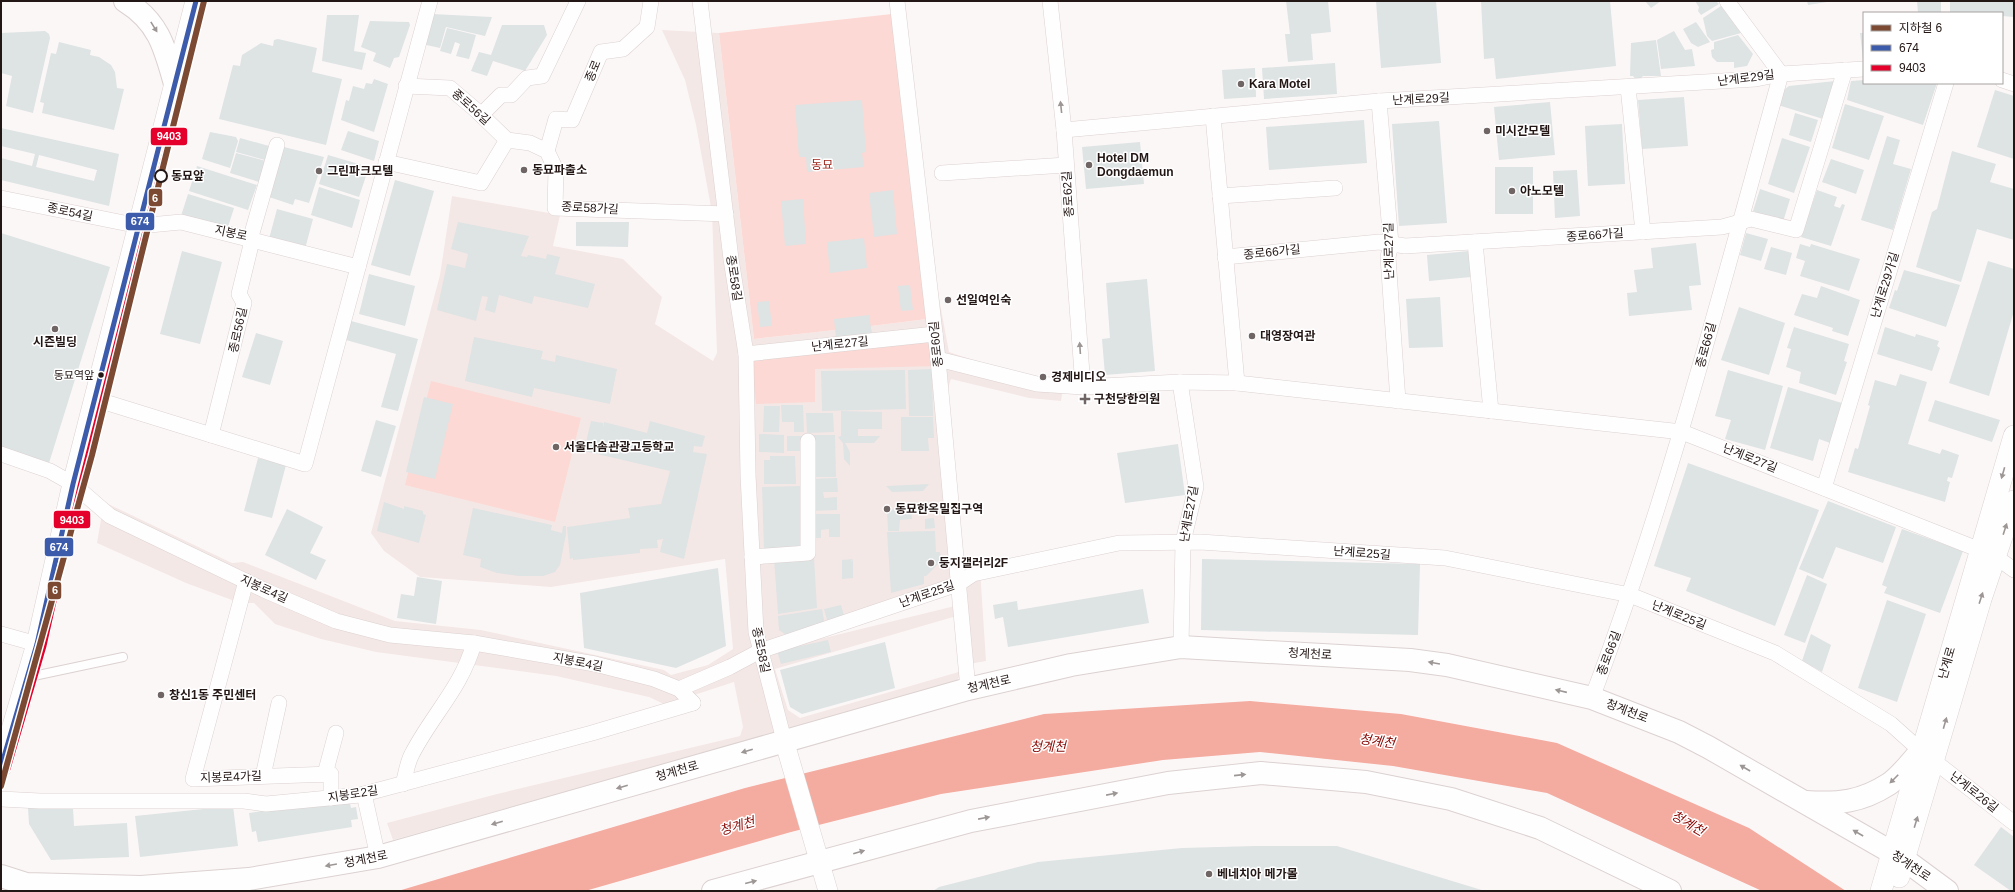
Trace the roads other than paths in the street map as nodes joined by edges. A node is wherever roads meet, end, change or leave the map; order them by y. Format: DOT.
graph roads {
  1 [pos="125,1"];
  2 [pos="196,1"];
  3 [pos="430,1"];
  4 [pos="578,1"];
  5 [pos="651,1"];
  6 [pos="700,1"];
  7 [pos="897,1"];
  8 [pos="1050,1"];
  9 [pos="1727,1"];
  10 [pos="1863,69"];
  11 [pos="1845,70"];
  12 [pos="1781,74"];
  13 [pos="2003,80"];
  14 [pos="175,84"];
  15 [pos="1946,84"];
  16 [pos="2014,84"];
  17 [pos="406,86"];
  18 [pos="1628,87"];
  19 [pos="1379,101"];
  20 [pos="481,115"];
  21 [pos="1213,116"];
  22 [pos="1064,130"];
  23 [pos="508,140"];
  24 [pos="277,145"];
  25 [pos="548,151"];
  26 [pos="386,162"];
  27 [pos="1066,165"];
  28 [pos="942,173"];
  29 [pos="1335,188"];
  30 [pos="1220,196"];
  31 [pos="1,198"];
  32 [pos="726,214"];
  33 [pos="1740,222"];
  34 [pos="139,226"];
  35 [pos="1643,232"];
  36 [pos="252,240"];
  37 [pos="1475,242"];
  38 [pos="1391,244"];
  39 [pos="1225,257"];
  40 [pos="358,266"];
  41 [pos="935,334"];
  42 [pos="746,354"];
  43 [pos="938,359"];
  44 [pos="1180,382"];
  45 [pos="1237,383"];
  46 [pos="1083,387"];
  47 [pos="95,399"];
  48 [pos="1398,401"];
  49 [pos="1491,411"];
  50 [pos="1682,432"];
  51 [pos="211,435"];
  52 [pos="2014,436"];
  53 [pos="808,441"];
  54 [pos="1,454"];
  55 [pos="73,484"];
  56 [pos="1824,488"];
  57 [pos="2014,501"];
  58 [pos="1183,542"];
  59 [pos="1988,554"];
  60 [pos="752,557"];
  61 [pos="2014,570"];
  62 [pos="246,581"];
  63 [pos="958,584"];
  64 [pos="1630,595"];
  65 [pos="1,634"];
  66 [pos="474,642"];
  67 [pos="37,644"];
  68 [pos="1181,647"];
  69 [pos="760,651"];
  70 [pos="123,657"];
  71 [pos="28,677"];
  72 [pos="679,689"];
  73 [pos="968,689"];
  74 [pos="1592,698"];
  75 [pos="279,702"];
  76 [pos="693,703"];
  77 [pos="336,733"];
  78 [pos="787,750"];
  79 [pos="1928,756"];
  80 [pos="1,767"];
  81 [pos="325,774"];
  82 [pos="262,776"];
  83 [pos="403,784"];
  84 [pos="364,794"];
  85 [pos="331,798"];
  86 [pos="1,799"];
  87 [pos="1803,801"];
  88 [pos="2014,823"];
  89 [pos="819,856"];
  90 [pos="378,857"];
  91 [pos="1896,869"];
  92 [pos="1,876"];
  93 [pos="713,891"];
  94 [pos="828,891"];
  95 [pos="1670,891"];
  96 [pos="1881,891"];
  97 [pos="1947,891"];
  1 -- 14 [label="main road, one-way"];
  2 -- 14 [label="main road"];
  3 -- 17 [label="street"];
  4 -- 20 [label="street"];
  5 -- 25 [label="street, 종로"];
  6 -- 32 [label="street, 종로58길"];
  7 -- 41 [label="street, 종로60길"];
  22 -- 8 [label="street, 종로62길, one-way"];
  9 -- 12 [label="street"];
  10 -- 11 [label="street, 난계로29길"];
  11 -- 12 [label="street, 난계로29길"];
  11 -- 33 [label="street, 종로66가길"];
  12 -- 18 [label="street, 난계로29길"];
  12 -- 33 [label="street, 종로66길"];
  13 -- 16 [label="street"];
  14 -- 34 [label="main road"];
  15 -- 56 [label="street, 난계로29가길"];
  17 -- 20 [label="street, 종로56길"];
  17 -- 26 [label="street"];
  18 -- 19 [label="street, 난계로29길"];
  18 -- 35 [label="street"];
  19 -- 21 [label="street, 난계로29길"];
  19 -- 38 [label="street, 난계로27길"];
  20 -- 23 [label="street, 종로56길"];
  21 -- 22 [label="street, 난계로29길"];
  21 -- 30 [label="street"];
  22 -- 27 [label="street, 종로62길"];
  23 -- 25 [label="street"];
  23 -- 26 [label="street"];
  24 -- 36 [label="street, 지봉로"];
  25 -- 32 [label="street, 종로58가길"];
  26 -- 40 [label="street"];
  27 -- 28 [label="street"];
  46 -- 27 [label="street, 종로62길, one-way"];
  29 -- 30 [label="street"];
  30 -- 39 [label="street"];
  31 -- 34 [label="street, 종로54길"];
  32 -- 42 [label="street, 종로58길"];
  33 -- 35 [label="street, 종로66가길"];
  33 -- 50 [label="street, 종로66길"];
  34 -- 36 [label="street, 지봉로"];
  34 -- 47 [label="main road"];
  35 -- 37 [label="street, 종로66가길"];
  36 -- 40 [label="street"];
  36 -- 51 [label="street, 종로56길"];
  37 -- 38 [label="street, 종로66가길"];
  37 -- 49 [label="street"];
  38 -- 39 [label="street, 종로66가길"];
  38 -- 48 [label="street, 난계로27길"];
  39 -- 45 [label="street"];
  40 -- 51 [label="street"];
  41 -- 42 [label="street, 난계로27길"];
  41 -- 43 [label="street, 종로60길"];
  42 -- 60 [label="street, 종로58길"];
  43 -- 46 [label="street, 난계로27길"];
  43 -- 63 [label="street, 종로60길"];
  44 -- 45 [label="street, 난계로27길"];
  44 -- 46 [label="street, 난계로27길"];
  44 -- 58 [label="street, 난계로27길"];
  45 -- 48 [label="street, 난계로27길"];
  47 -- 51 [label="street"];
  47 -- 55 [label="main road"];
  48 -- 49 [label="street, 난계로27길"];
  49 -- 50 [label="street, 난계로27길"];
  50 -- 56 [label="street, 난계로27길"];
  50 -- 64 [label="street, 종로66길"];
  52 -- 59 [label="main road, 난계로, one-way"];
  53 -- 60 [label="street"];
  54 -- 55 [label="street, 지봉로4길"];
  55 -- 62 [label="street, 지봉로4길"];
  55 -- 67 [label="main road"];
  56 -- 59 [label="street, 난계로27길"];
  59 -- 57 [label="main road, 난계로, one-way"];
  58 -- 63 [label="street, 난계로25길"];
  58 -- 64 [label="street, 난계로25길"];
  58 -- 68 [label="street, 난계로27길"];
  59 -- 61 [label="street, 난계로27길"];
  59 -- 79 [label="main road, 난계로"];
  60 -- 69 [label="street, 종로58길"];
  62 -- 66 [label="street, 지봉로4길"];
  62 -- 82 [label="street, 지봉로4가길"];
  63 -- 69 [label="street, 난계로25길"];
  63 -- 73 [label="street, 종로60길"];
  64 -- 74 [label="street, 종로66길"];
  64 -- 79 [label="street, 난계로25길"];
  65 -- 67 [label="street"];
  66 -- 72 [label="street, 지봉로4길"];
  66 -- 83 [label="street"];
  67 -- 71 [label="main road"];
  68 -- 73 [label="main road, 청계천로"];
  74 -- 68 [label="main road, 청계천로, one-way"];
  69 -- 72 [label="street"];
  69 -- 78 [label="street, 종로58길"];
  70 -- 71 [label="lane"];
  71 -- 80 [label="main road"];
  72 -- 76 [label="street, 지봉로4길"];
  73 -- 78 [label="main road, 청계천로"];
  87 -- 74 [label="main road, 청계천로, one-way"];
  75 -- 82 [label="street"];
  76 -- 83 [label="street, 지봉로2길"];
  77 -- 81 [label="street"];
  78 -- 89 [label="street"];
  78 -- 90 [label="main road, 청계천로, one-way"];
  79 -- 87 [label="main road, one-way"];
  79 -- 88 [label="street, 난계로26길"];
  79 -- 91 [label="main road, 난계로"];
  81 -- 82 [label="street, 지봉로4가길"];
  81 -- 85 [label="street"];
  83 -- 84 [label="street, 지봉로2길"];
  84 -- 85 [label="street, 지봉로2길"];
  84 -- 90 [label="street"];
  85 -- 86 [label="street, 지봉로2길"];
  91 -- 87 [label="main road, 청계천로, one-way"];
  93 -- 89 [label="main road, one-way"];
  89 -- 94 [label="street"];
  89 -- 95 [label="main road, one-way"];
  90 -- 92 [label="main road, 청계천로, one-way"];
  91 -- 96 [label="main road, 난계로"];
  91 -- 97 [label="main road, 청계천로"];
}
